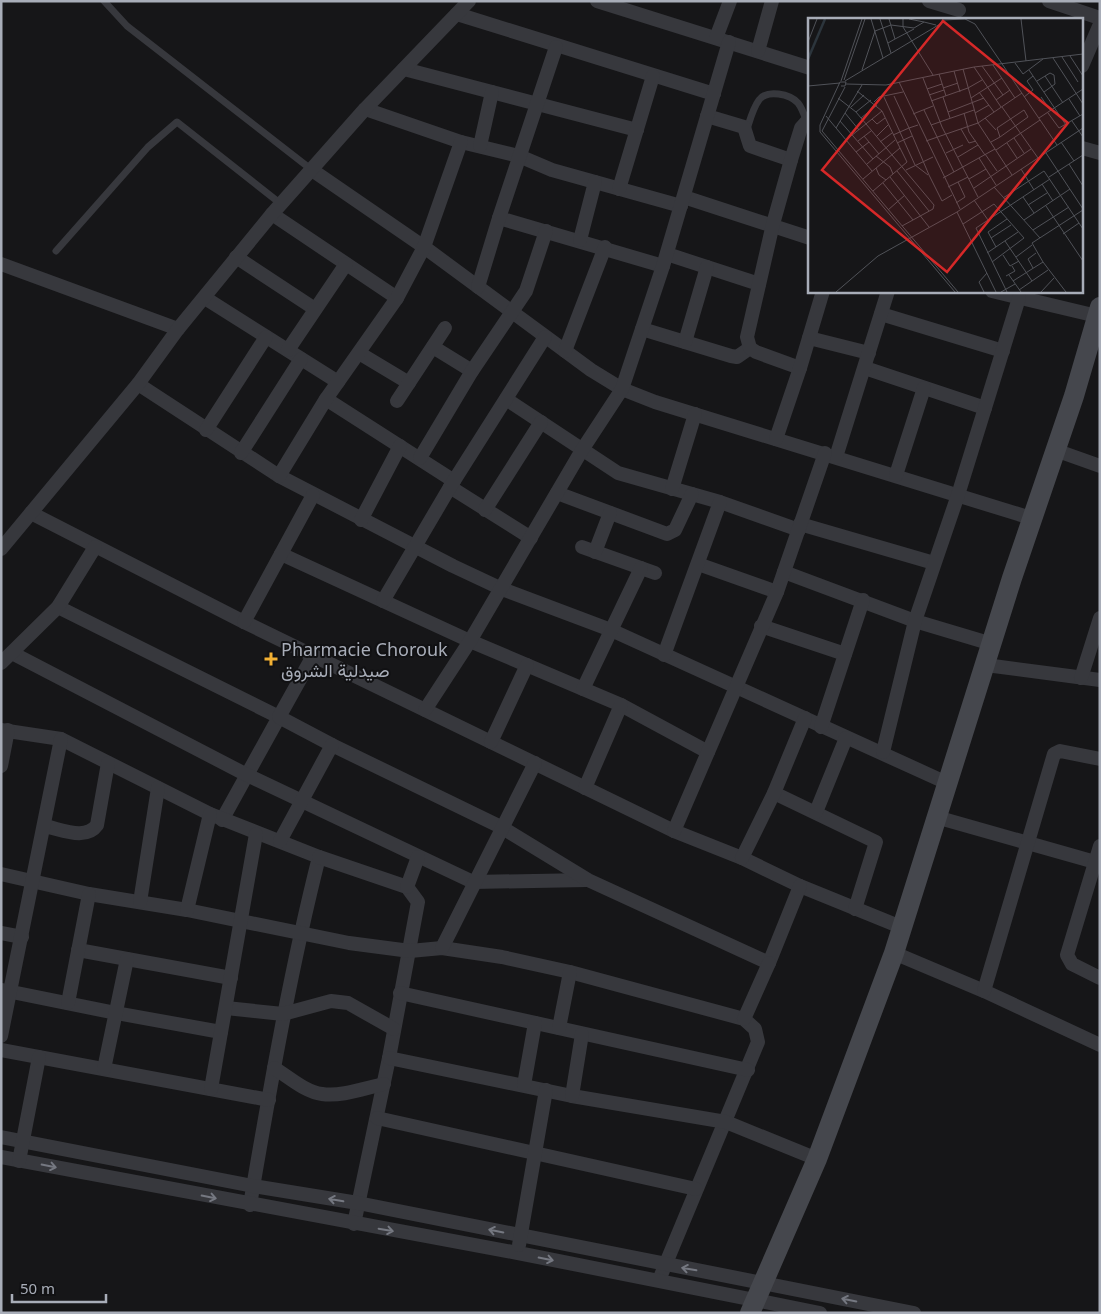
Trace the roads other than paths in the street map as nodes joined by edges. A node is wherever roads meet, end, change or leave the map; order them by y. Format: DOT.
graph roads {
  1 [pos="104,1"];
  2 [pos="469,1"];
  3 [pos="597,1"];
  4 [pos="730,1"];
  5 [pos="772,1"];
  6 [pos="929,1"];
  7 [pos="1049,1"];
  8 [pos="959,10"];
  9 [pos="457,14"];
  10 [pos="1100,18"];
  11 [pos="1100,24"];
  12 [pos="723,40"];
  13 [pos="556,47"];
  14 [pos="758,52"];
  15 [pos="1084,61"];
  16 [pos="808,67"];
  17 [pos="404,69"];
  18 [pos="653,76"];
  19 [pos="492,92"];
  20 [pos="714,94"];
  21 [pos="537,103"];
  22 [pos="365,109"];
  23 [pos="707,116"];
  24 [pos="808,120"];
  25 [pos="746,129"];
  26 [pos="637,130"];
  27 [pos="461,142"];
  28 [pos="480,146"];
  29 [pos="1084,149"];
  30 [pos="1100,153"];
  31 [pos="519,156"];
  32 [pos="792,160"];
  33 [pos="312,170"];
  34 [pos="595,182"];
  35 [pos="619,189"];
  36 [pos="682,202"];
  37 [pos="276,209"];
  38 [pos="498,218"];
  39 [pos="773,224"];
  40 [pos="546,231"];
  41 [pos="808,237"];
  42 [pos="580,240"];
  43 [pos="424,247"];
  44 [pos="605,248"];
  45 [pos="56,251"];
  46 [pos="236,258"];
  47 [pos="665,260"];
  48 [pos="1,264"];
  49 [pos="346,264"];
  50 [pos="707,267"];
  51 [pos="759,284"];
  52 [pos="478,287"];
  53 [pos="823,292"];
  54 [pos="888,292"];
  55 [pos="996,292"];
  56 [pos="205,298"];
  57 [pos="397,298"];
  58 [pos="1018,298"];
  59 [pos="316,309"];
  60 [pos="1098,311"];
  61 [pos="512,312"];
  62 [pos="881,314"];
  63 [pos="445,328"];
  64 [pos="178,329"];
  65 [pos="642,329"];
  66 [pos="266,336"];
  67 [pos="545,337"];
  68 [pos="809,338"];
  69 [pos="685,342"];
  70 [pos="433,347"];
  71 [pos="750,348"];
  72 [pos="288,350"];
  73 [pos="565,351"];
  74 [pos="1003,351"];
  75 [pos="358,353"];
  76 [pos="869,353"];
  77 [pos="301,358"];
  78 [pos="800,368"];
  79 [pos="865,368"];
  80 [pos="472,371"];
  81 [pos="338,382"];
  82 [pos="409,383"];
  83 [pos="138,384"];
  84 [pos="924,388"];
  85 [pos="622,389"];
  86 [pos="326,399"];
  87 [pos="506,399"];
  88 [pos="397,401"];
  89 [pos="985,408"];
  90 [pos="695,414"];
  91 [pos="542,422"];
  92 [pos="206,430"];
  93 [pos="776,439"];
  94 [pos="400,446"];
  95 [pos="582,450"];
  96 [pos="1055,450"];
  97 [pos="241,453"];
  98 [pos="831,455"];
  99 [pos="420,458"];
  100 [pos="1100,466"];
  101 [pos="896,475"];
  102 [pos="279,476"];
  103 [pos="452,484"];
  104 [pos="672,489"];
  105 [pos="557,493"];
  106 [pos="313,494"];
  107 [pos="692,494"];
  108 [pos="958,495"];
  109 [pos="720,502"];
  110 [pos="486,510"];
  111 [pos="610,512"];
  112 [pos="31,513"];
  113 [pos="1031,518"];
  114 [pos="361,520"];
  115 [pos="800,527"];
  116 [pos="531,538"];
  117 [pos="95,547"];
  118 [pos="416,547"];
  119 [pos="582,547"];
  120 [pos="1,549"];
  121 [pos="596,552"];
  122 [pos="281,554"];
  123 [pos="934,563"];
  124 [pos="698,564"];
  125 [pos="641,568"];
  126 [pos="784,572"];
  127 [pos="655,573"];
  128 [pos="502,589"];
  129 [pos="777,592"];
  130 [pos="863,600"];
  131 [pos="383,601"];
  132 [pos="58,607"];
  133 [pos="1100,618"];
  134 [pos="915,621"];
  135 [pos="244,622"];
  136 [pos="761,626"];
  137 [pos="610,630"];
  138 [pos="470,641"];
  139 [pos="992,644"];
  140 [pos="12,653"];
  141 [pos="845,654"];
  142 [pos="664,655"];
  143 [pos="313,656"];
  144 [pos="1,663"];
  145 [pos="527,665"];
  146 [pos="986,665"];
  147 [pos="1081,678"];
  148 [pos="1100,680"];
  149 [pos="735,687"];
  150 [pos="583,689"];
  151 [pos="622,705"];
  152 [pos="425,710"];
  153 [pos="280,716"];
  154 [pos="805,718"];
  155 [pos="821,726"];
  156 [pos="4,730"];
  157 [pos="846,738"];
  158 [pos="61,739"];
  159 [pos="491,742"];
  160 [pos="332,745"];
  161 [pos="708,752"];
  162 [pos="883,752"];
  163 [pos="1100,759"];
  164 [pos="535,763"];
  165 [pos="108,764"];
  166 [pos="1,766"];
  167 [pos="247,775"];
  168 [pos="947,783"];
  169 [pos="158,788"];
  170 [pos="585,788"];
  171 [pos="774,792"];
  172 [pos="301,802"];
  173 [pos="816,812"];
  174 [pos="216,817"];
  175 [pos="936,817"];
  176 [pos="44,826"];
  177 [pos="501,827"];
  178 [pos="674,831"];
  179 [pos="256,834"];
  180 [pos="280,841"];
  181 [pos="1028,844"];
  182 [pos="1100,846"];
  183 [pos="319,857"];
  184 [pos="418,857"];
  185 [pos="742,858"];
  186 [pos="1094,862"];
  187 [pos="1,874"];
  188 [pos="588,880"];
  189 [pos="33,881"];
  190 [pos="473,882"];
  191 [pos="800,886"];
  192 [pos="407,887"];
  193 [pos="89,894"];
  194 [pos="140,902"];
  195 [pos="855,909"];
  196 [pos="187,910"];
  197 [pos="240,921"];
  198 [pos="901,927"];
  199 [pos="1,933"];
  200 [pos="300,934"];
  201 [pos="22,937"];
  202 [pos="442,948"];
  203 [pos="78,950"];
  204 [pos="410,951"];
  205 [pos="894,954"];
  206 [pos="127,959"];
  207 [pos="769,963"];
  208 [pos="570,972"];
  209 [pos="231,978"];
  210 [pos="1100,978"];
  211 [pos="6,990"];
  212 [pos="984,991"];
  213 [pos="400,994"];
  214 [pos="68,1003"];
  215 [pos="226,1008"];
  216 [pos="116,1013"];
  217 [pos="283,1014"];
  218 [pos="744,1019"];
  219 [pos="535,1023"];
  220 [pos="559,1028"];
  221 [pos="394,1029"];
  222 [pos="221,1032"];
  223 [pos="582,1034"];
  224 [pos="1,1036"];
  225 [pos="1100,1045"];
  226 [pos="1,1050"];
  227 [pos="39,1057"];
  228 [pos="389,1058"];
  229 [pos="274,1068"];
  230 [pos="104,1069"];
  231 [pos="748,1070"];
  232 [pos="384,1084"];
  233 [pos="524,1085"];
  234 [pos="211,1089"];
  235 [pos="546,1090"];
  236 [pos="572,1096"];
  237 [pos="269,1100"];
  238 [pos="377,1118"];
  239 [pos="726,1122"];
  240 [pos="1,1137"];
  241 [pos="23,1140"];
  242 [pos="535,1152"];
  243 [pos="1,1157"];
  244 [pos="817,1159"];
  245 [pos="19,1161"];
  246 [pos="254,1186"];
  247 [pos="696,1189"];
  248 [pos="358,1203"];
  249 [pos="250,1205"];
  250 [pos="354,1224"];
  251 [pos="521,1236"];
  252 [pos="518,1253"];
  253 [pos="665,1265"];
  254 [pos="659,1280"];
  255 [pos="764,1282"];
  256 [pos="753,1307"];
  257 [pos="820,1313"];
  258 [pos="914,1313"];
  1 -- 33 [label="lane"];
  2 -- 9 [label="street"];
  3 -- 12 [label="street"];
  4 -- 12 [label="street"];
  5 -- 14 [label="street"];
  6 -- 8 [label="street"];
  7 -- 10 [label="street"];
  9 -- 13 [label="street"];
  9 -- 17 [label="street"];
  11 -- 15 [label="street"];
  12 -- 14 [label="street"];
  12 -- 20 [label="street"];
  13 -- 18 [label="street"];
  13 -- 21 [label="street"];
  14 -- 16 [label="street"];
  17 -- 19 [label="street"];
  17 -- 22 [label="street"];
  18 -- 20 [label="street"];
  18 -- 26 [label="street"];
  19 -- 21 [label="street"];
  19 -- 28 [label="street"];
  20 -- 23 [label="street"];
  21 -- 26 [label="street"];
  21 -- 31 [label="street"];
  22 -- 27 [label="street"];
  22 -- 33 [label="street"];
  23 -- 25 [label="street"];
  23 -- 36 [label="street"];
  24 -- 25 [label="lane"];
  24 -- 32 [label="street"];
  25 -- 32 [label="street"];
  26 -- 35 [label="street"];
  27 -- 28 [label="street"];
  27 -- 43 [label="street"];
  28 -- 31 [label="street"];
  29 -- 30 [label="street"];
  31 -- 34 [label="street"];
  31 -- 38 [label="street"];
  32 -- 39 [label="street"];
  33 -- 37 [label="street"];
  33 -- 43 [label="street"];
  34 -- 35 [label="street"];
  34 -- 42 [label="street"];
  35 -- 36 [label="street"];
  36 -- 39 [label="street"];
  36 -- 47 [label="street"];
  37 -- 45 [label="lane"];
  37 -- 46 [label="street"];
  37 -- 49 [label="street"];
  38 -- 40 [label="street"];
  38 -- 52 [label="street"];
  39 -- 41 [label="street"];
  39 -- 51 [label="street"];
  40 -- 42 [label="street"];
  40 -- 61 [label="street"];
  42 -- 44 [label="street"];
  43 -- 52 [label="street"];
  43 -- 57 [label="street"];
  44 -- 47 [label="street"];
  44 -- 73 [label="street"];
  46 -- 56 [label="street"];
  46 -- 59 [label="street"];
  47 -- 50 [label="street"];
  47 -- 65 [label="street"];
  48 -- 64 [label="street"];
  49 -- 57 [label="street"];
  49 -- 59 [label="street"];
  50 -- 51 [label="street"];
  50 -- 69 [label="street"];
  51 -- 71 [label="street"];
  52 -- 61 [label="street"];
  53 -- 68 [label="street"];
  54 -- 62 [label="street"];
  55 -- 58 [label="street"];
  56 -- 64 [label="street"];
  56 -- 66 [label="street"];
  57 -- 75 [label="street"];
  58 -- 60 [label="street"];
  58 -- 74 [label="street"];
  59 -- 72 [label="street"];
  60 -- 96 [label="main road"];
  61 -- 67 [label="street"];
  61 -- 80 [label="street"];
  62 -- 74 [label="street"];
  62 -- 76 [label="street"];
  63 -- 70 [label="street"];
  64 -- 83 [label="street"];
  65 -- 69 [label="street"];
  65 -- 85 [label="street"];
  66 -- 72 [label="street"];
  66 -- 92 [label="street"];
  67 -- 73 [label="street"];
  67 -- 87 [label="street"];
  68 -- 76 [label="street"];
  68 -- 78 [label="street"];
  69 -- 71 [label="street"];
  70 -- 80 [label="street"];
  70 -- 82 [label="street"];
  71 -- 78 [label="street"];
  72 -- 77 [label="street"];
  73 -- 85 [label="street"];
  74 -- 89 [label="street"];
  75 -- 81 [label="street"];
  75 -- 82 [label="street"];
  76 -- 79 [label="street"];
  77 -- 81 [label="street"];
  77 -- 97 [label="street"];
  78 -- 93 [label="street"];
  79 -- 84 [label="street"];
  79 -- 98 [label="street"];
  80 -- 99 [label="street"];
  81 -- 86 [label="street"];
  82 -- 88 [label="street"];
  83 -- 92 [label="street"];
  83 -- 112 [label="street"];
  84 -- 89 [label="street"];
  84 -- 101 [label="street"];
  85 -- 90 [label="street"];
  85 -- 95 [label="street"];
  86 -- 94 [label="street"];
  86 -- 102 [label="street"];
  87 -- 91 [label="street"];
  87 -- 103 [label="street"];
  89 -- 108 [label="street"];
  90 -- 93 [label="street"];
  90 -- 104 [label="street"];
  91 -- 95 [label="street"];
  91 -- 110 [label="street"];
  92 -- 97 [label="street"];
  93 -- 98 [label="street"];
  94 -- 99 [label="street"];
  94 -- 114 [label="street"];
  95 -- 104 [label="street"];
  95 -- 105 [label="street"];
  96 -- 100 [label="street"];
  96 -- 113 [label="main road"];
  97 -- 102 [label="street"];
  98 -- 101 [label="street"];
  98 -- 115 [label="street"];
  99 -- 103 [label="street"];
  101 -- 108 [label="street"];
  102 -- 106 [label="street"];
  103 -- 110 [label="street"];
  103 -- 118 [label="street"];
  104 -- 107 [label="street"];
  105 -- 111 [label="street"];
  105 -- 116 [label="street"];
  106 -- 114 [label="street"];
  106 -- 122 [label="street"];
  107 -- 109 [label="street"];
  107 -- 111 [label="street"];
  108 -- 113 [label="street"];
  108 -- 123 [label="street"];
  109 -- 115 [label="street"];
  109 -- 124 [label="street"];
  110 -- 116 [label="street"];
  111 -- 121 [label="street"];
  112 -- 117 [label="street"];
  112 -- 120 [label="street"];
  113 -- 139 [label="main road"];
  114 -- 118 [label="street"];
  115 -- 123 [label="street"];
  115 -- 126 [label="street"];
  116 -- 128 [label="street"];
  117 -- 132 [label="street"];
  117 -- 135 [label="street"];
  118 -- 128 [label="street"];
  118 -- 131 [label="street"];
  119 -- 121 [label="street"];
  121 -- 125 [label="street"];
  122 -- 131 [label="street"];
  122 -- 135 [label="street"];
  123 -- 134 [label="street"];
  124 -- 129 [label="street"];
  124 -- 142 [label="street"];
  125 -- 127 [label="street"];
  125 -- 137 [label="street"];
  126 -- 129 [label="street"];
  126 -- 130 [label="street"];
  128 -- 137 [label="street"];
  128 -- 138 [label="street"];
  129 -- 136 [label="street"];
  130 -- 134 [label="street"];
  130 -- 141 [label="street"];
  131 -- 138 [label="street"];
  132 -- 140 [label="street"];
  132 -- 153 [label="street"];
  133 -- 147 [label="street"];
  134 -- 139 [label="street"];
  134 -- 162 [label="street"];
  135 -- 143 [label="street"];
  136 -- 141 [label="street"];
  136 -- 149 [label="street"];
  137 -- 142 [label="street"];
  137 -- 150 [label="street"];
  138 -- 145 [label="street"];
  138 -- 152 [label="street"];
  139 -- 146 [label="main road"];
  140 -- 144 [label="street"];
  140 -- 167 [label="street"];
  141 -- 155 [label="street"];
  142 -- 149 [label="street"];
  143 -- 152 [label="street"];
  143 -- 153 [label="street"];
  145 -- 150 [label="street"];
  145 -- 159 [label="street"];
  146 -- 147 [label="street"];
  146 -- 168 [label="main road"];
  147 -- 148 [label="street"];
  149 -- 154 [label="street"];
  149 -- 161 [label="street"];
  150 -- 151 [label="street"];
  151 -- 161 [label="street"];
  151 -- 170 [label="street"];
  152 -- 159 [label="street"];
  153 -- 160 [label="street"];
  153 -- 167 [label="street"];
  154 -- 155 [label="street"];
  154 -- 171 [label="street"];
  155 -- 157 [label="street"];
  156 -- 158 [label="street"];
  156 -- 166 [label="street"];
  157 -- 162 [label="street"];
  157 -- 173 [label="street"];
  158 -- 165 [label="street"];
  158 -- 176 [label="street"];
  159 -- 164 [label="street"];
  160 -- 172 [label="street"];
  160 -- 177 [label="street"];
  161 -- 178 [label="street"];
  162 -- 168 [label="street"];
  163 -- 181 [label="street"];
  164 -- 170 [label="street"];
  164 -- 177 [label="street"];
  165 -- 169 [label="street"];
  165 -- 176 [label="street"];
  167 -- 172 [label="street"];
  167 -- 174 [label="street"];
  168 -- 175 [label="main road"];
  169 -- 174 [label="street"];
  169 -- 194 [label="street"];
  170 -- 178 [label="street"];
  171 -- 173 [label="street"];
  171 -- 185 [label="street"];
  172 -- 180 [label="street"];
  172 -- 184 [label="street"];
  173 -- 195 [label="street"];
  174 -- 179 [label="street"];
  174 -- 196 [label="street"];
  175 -- 181 [label="street"];
  175 -- 198 [label="main road"];
  176 -- 189 [label="street"];
  177 -- 188 [label="street"];
  177 -- 190 [label="street"];
  178 -- 185 [label="street"];
  179 -- 180 [label="street"];
  179 -- 197 [label="street"];
  180 -- 183 [label="street"];
  181 -- 186 [label="street"];
  181 -- 212 [label="street"];
  182 -- 186 [label="street"];
  183 -- 192 [label="street"];
  183 -- 200 [label="street"];
  184 -- 190 [label="street"];
  184 -- 192 [label="street"];
  185 -- 191 [label="street"];
  186 -- 210 [label="street"];
  187 -- 189 [label="street"];
  188 -- 190 [label="street"];
  188 -- 207 [label="street"];
  189 -- 193 [label="street"];
  189 -- 201 [label="street"];
  190 -- 202 [label="street"];
  191 -- 195 [label="street"];
  191 -- 207 [label="street"];
  192 -- 204 [label="street"];
  193 -- 194 [label="street"];
  193 -- 203 [label="street"];
  194 -- 196 [label="street"];
  195 -- 198 [label="street"];
  196 -- 197 [label="street"];
  197 -- 200 [label="street"];
  197 -- 209 [label="street"];
  198 -- 205 [label="main road"];
  199 -- 201 [label="street"];
  200 -- 204 [label="street"];
  200 -- 217 [label="street"];
  201 -- 211 [label="street"];
  202 -- 204 [label="street"];
  202 -- 208 [label="street"];
  203 -- 206 [label="street"];
  203 -- 214 [label="street"];
  204 -- 213 [label="street"];
  205 -- 212 [label="street"];
  205 -- 244 [label="main road"];
  206 -- 209 [label="street"];
  206 -- 216 [label="street"];
  207 -- 218 [label="street"];
  208 -- 218 [label="street"];
  208 -- 220 [label="street"];
  209 -- 215 [label="street"];
  211 -- 214 [label="street"];
  211 -- 224 [label="street"];
  212 -- 225 [label="street"];
  213 -- 219 [label="street"];
  213 -- 221 [label="street"];
  214 -- 216 [label="street"];
  215 -- 217 [label="street"];
  215 -- 222 [label="street"];
  216 -- 222 [label="street"];
  216 -- 230 [label="street"];
  217 -- 221 [label="street"];
  217 -- 229 [label="street"];
  218 -- 231 [label="street"];
  219 -- 220 [label="street"];
  219 -- 233 [label="street"];
  220 -- 223 [label="street"];
  221 -- 228 [label="street"];
  222 -- 234 [label="street"];
  223 -- 231 [label="street"];
  223 -- 236 [label="street"];
  226 -- 227 [label="street"];
  227 -- 230 [label="street"];
  227 -- 241 [label="street"];
  228 -- 232 [label="street"];
  228 -- 233 [label="street"];
  229 -- 232 [label="street"];
  229 -- 237 [label="street"];
  230 -- 234 [label="street"];
  231 -- 239 [label="street"];
  232 -- 238 [label="street"];
  233 -- 235 [label="street"];
  234 -- 237 [label="street"];
  235 -- 236 [label="street"];
  235 -- 242 [label="street"];
  236 -- 239 [label="street"];
  237 -- 246 [label="street"];
  238 -- 242 [label="street"];
  238 -- 248 [label="street"];
  239 -- 244 [label="street"];
  239 -- 247 [label="street"];
  240 -- 241 [label="street"];
  241 -- 245 [label="street"];
  241 -- 246 [label="street"];
  242 -- 247 [label="street"];
  242 -- 251 [label="street"];
  243 -- 245 [label="street"];
  244 -- 255 [label="main road"];
  245 -- 249 [label="street, one-way"];
  248 -- 246 [label="street, one-way"];
  246 -- 249 [label="street"];
  247 -- 253 [label="street"];
  248 -- 250 [label="street"];
  251 -- 248 [label="street, one-way"];
  249 -- 250 [label="street"];
  250 -- 252 [label="street, one-way"];
  251 -- 252 [label="street"];
  251 -- 253 [label="street"];
  252 -- 254 [label="street, one-way"];
  253 -- 254 [label="street"];
  255 -- 253 [label="street, one-way"];
  254 -- 256 [label="street"];
  255 -- 256 [label="main road"];
  258 -- 255 [label="street, one-way"];
  256 -- 257 [label="street"];
}
